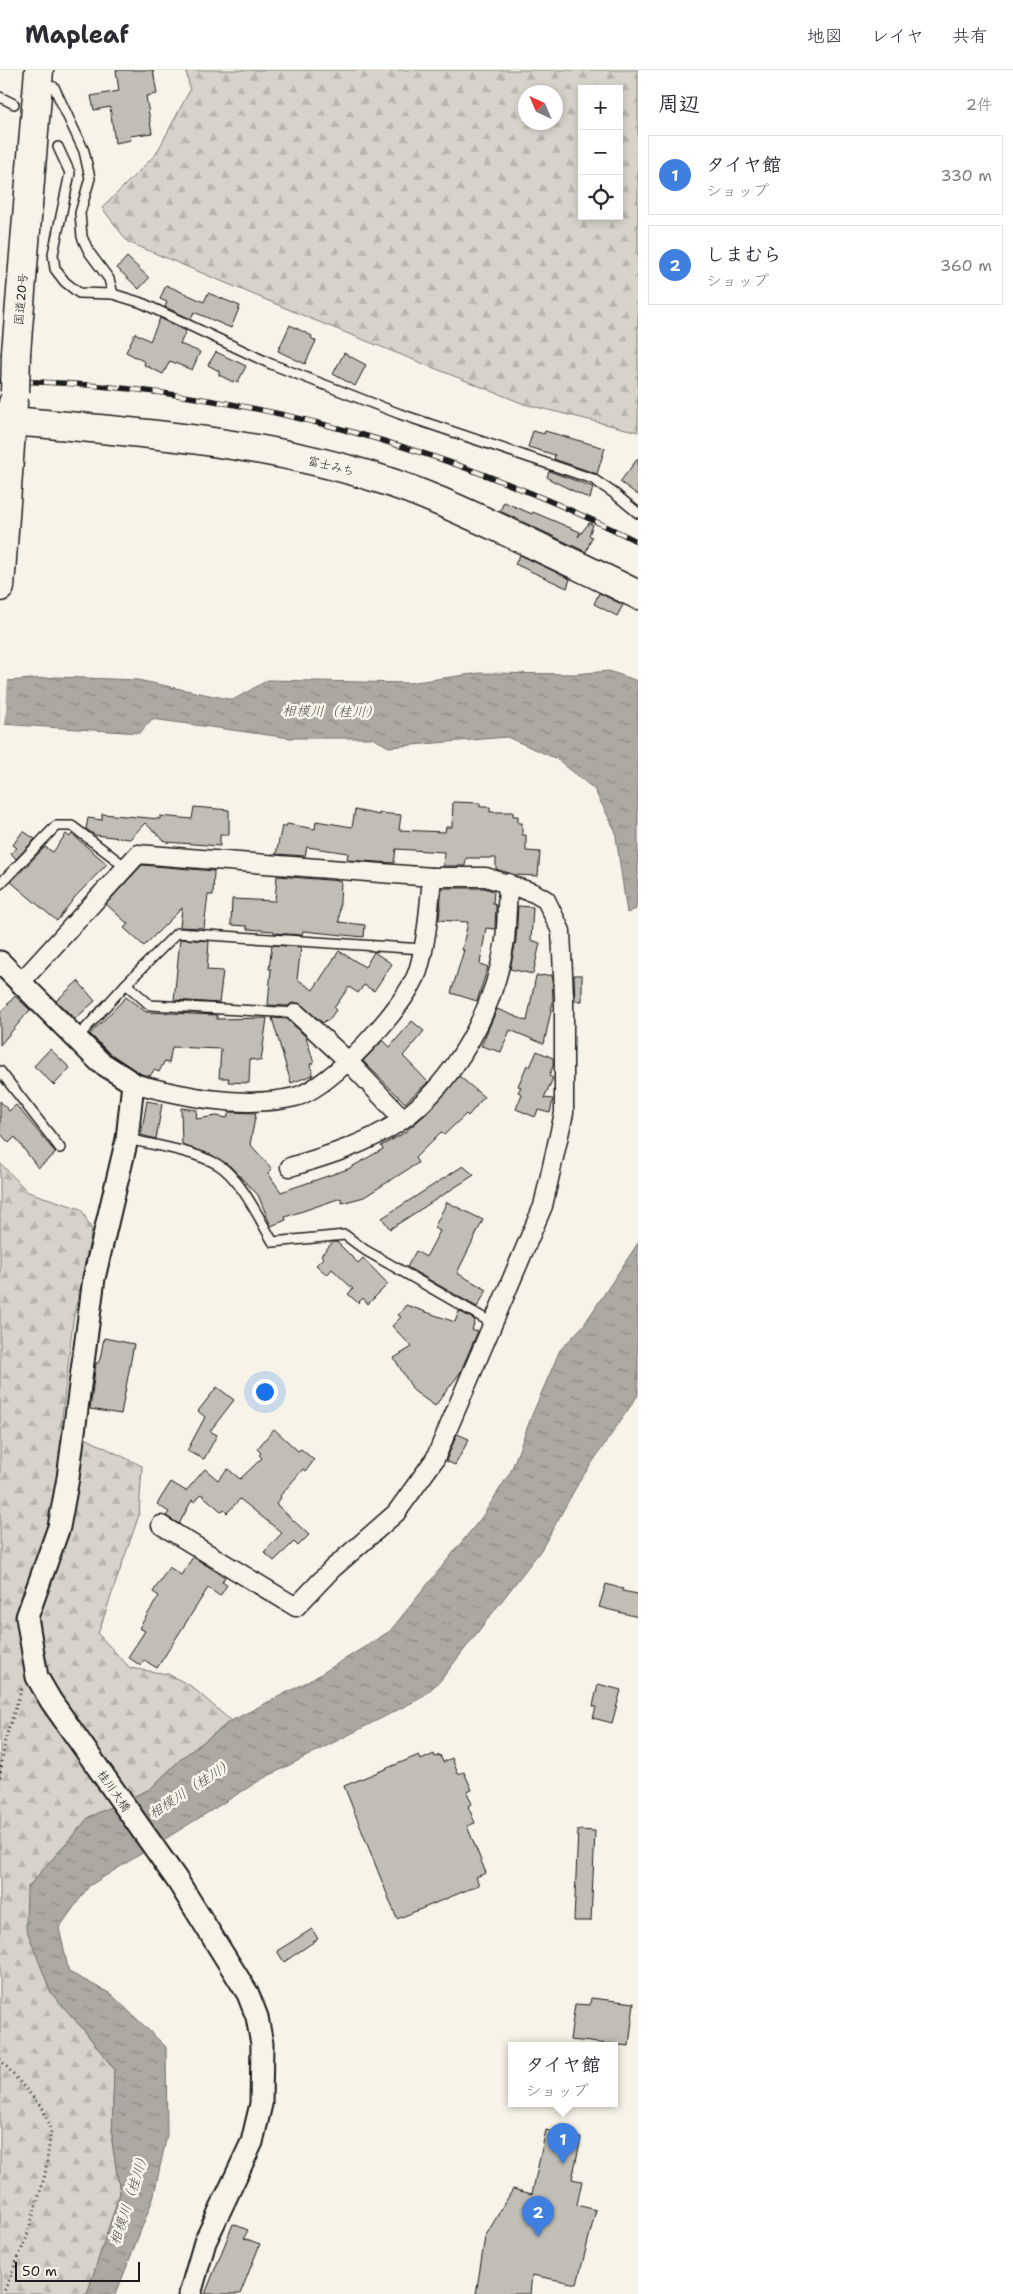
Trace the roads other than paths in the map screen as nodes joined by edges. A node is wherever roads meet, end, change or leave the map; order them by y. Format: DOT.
graph roads {
  1 [pos="39,77"];
  2 [pos="0,97"];
  3 [pos="14,104"];
  4 [pos="58,147"];
  5 [pos="113,294"];
  6 [pos="6,421"];
  7 [pos="638,513"];
  8 [pos="0,587"];
  9 [pos="638,595"];
  10 [pos="126,867"];
  11 [pos="432,877"];
  12 [pos="508,883"];
  13 [pos="0,884"];
  14 [pos="423,949"];
  15 [pos="0,962"];
  16 [pos="21,982"];
  17 [pos="126,984"];
  18 [pos="296,1013"];
  19 [pos="78,1038"];
  20 [pos="348,1061"];
  21 [pos="0,1071"];
  22 [pos="134,1083"];
  23 [pos="402,1118"];
  24 [pos="127,1139"];
  25 [pos="60,1148"];
  26 [pos="290,1167"];
  27 [pos="494,1324"];
  28 [pos="161,1525"];
  29 [pos="190,2294"];
  1 -- 5 [label="lane"];
  1 -- 6 [label="highway, 国道20号, bridge"];
  2 -- 3 [label="lane"];
  4 -- 5 [label="lane"];
  5 -- 7 [label="lane"];
  6 -- 8 [label="highway, 国道20号"];
  6 -- 9 [label="highway, 富士みち"];
  10 -- 11 [label="street"];
  10 -- 13 [label="lane"];
  10 -- 16 [label="street"];
  11 -- 12 [label="street"];
  11 -- 14 [label="street"];
  12 -- 23 [label="street"];
  12 -- 27 [label="street"];
  14 -- 17 [label="lane"];
  14 -- 20 [label="street"];
  15 -- 16 [label="street"];
  16 -- 19 [label="street"];
  17 -- 18 [label="lane"];
  17 -- 19 [label="lane"];
  18 -- 20 [label="street"];
  19 -- 22 [label="street"];
  20 -- 22 [label="street"];
  20 -- 23 [label="street"];
  21 -- 25 [label="lane"];
  22 -- 24 [label="street, 桂川大橋"];
  23 -- 26 [label="street"];
  24 -- 27 [label="lane"];
  24 -- 29 [label="street, 桂川大橋"];
  27 -- 28 [label="street"];
}
